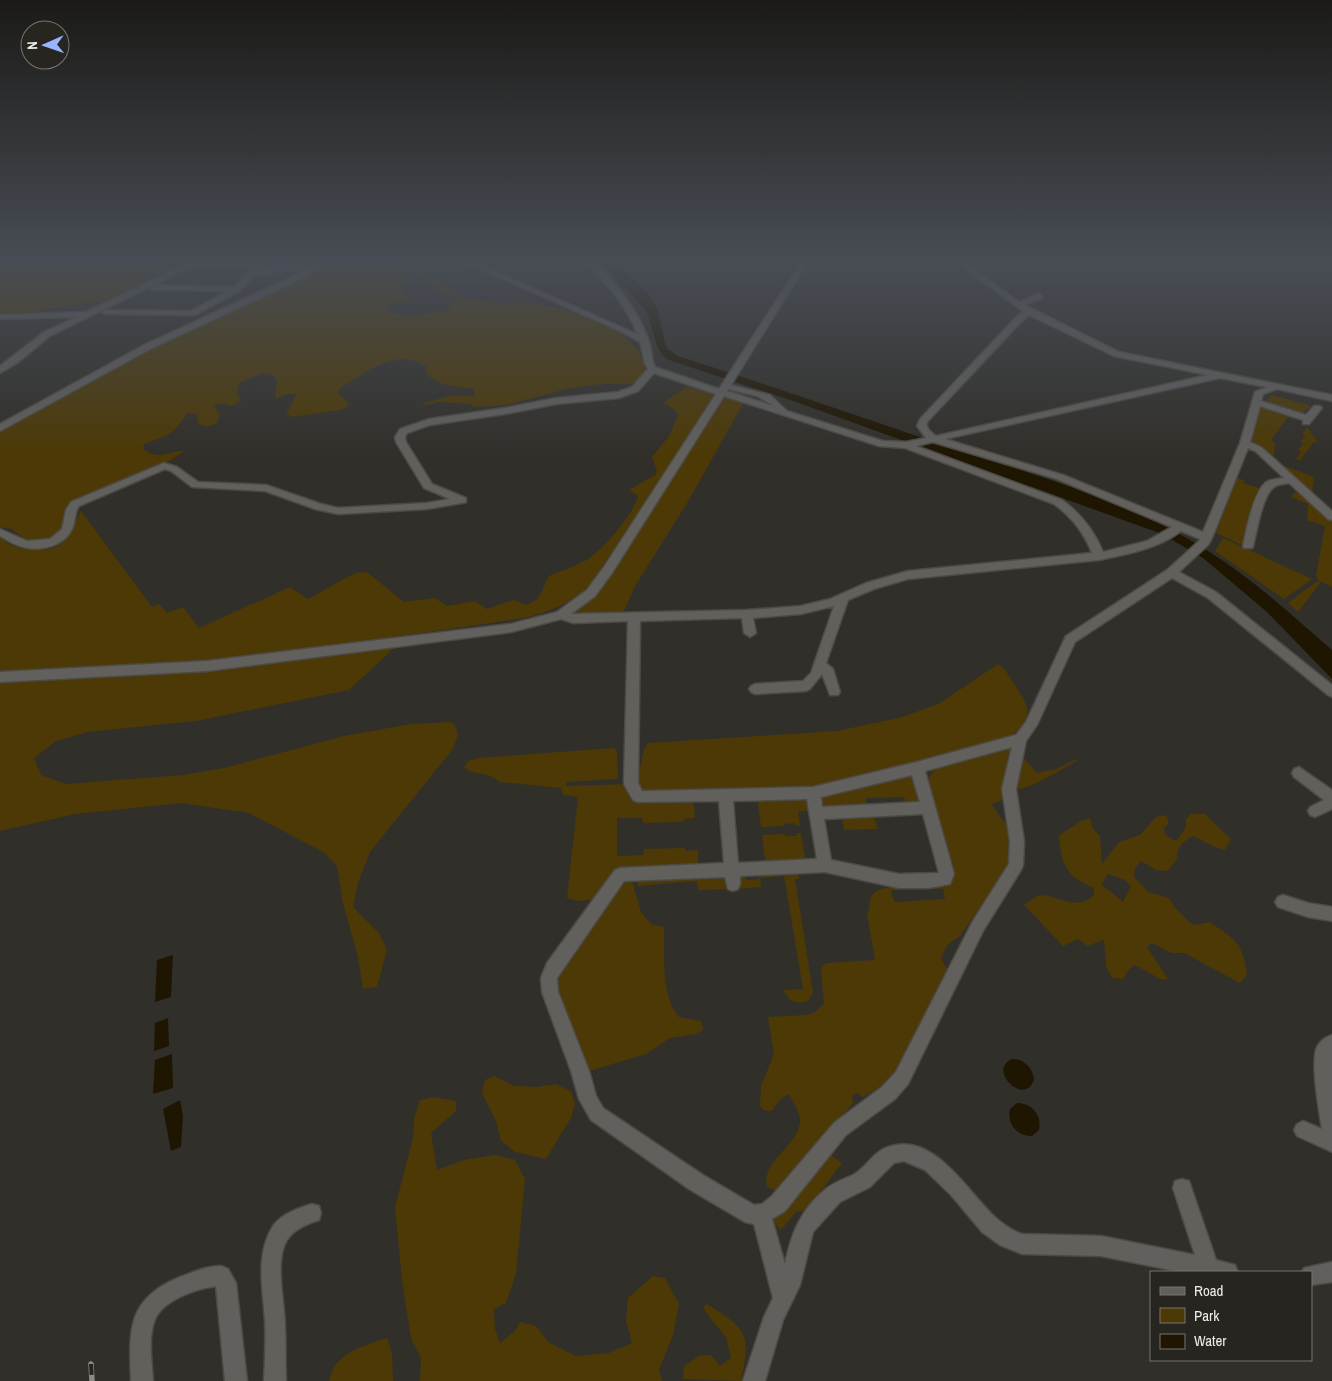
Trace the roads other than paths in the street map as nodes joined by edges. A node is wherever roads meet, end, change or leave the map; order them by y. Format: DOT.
graph roads {
  1 [pos="63,326"];
  2 [pos="193,326"];
  3 [pos="617,326"];
  4 [pos="639,326"];
  5 [pos="764,326"];
  6 [pos="1012,326"];
  7 [pos="1060,326"];
  8 [pos="645,341"];
  9 [pos="650,365"];
  10 [pos="0,370"];
  11 [pos="1222,375"];
  12 [pos="726,386"];
  13 [pos="1277,388"];
  14 [pos="1332,398"];
  15 [pos="1256,402"];
  16 [pos="1317,408"];
  17 [pos="0,428"];
  18 [pos="932,439"];
  19 [pos="1245,443"];
  20 [pos="908,444"];
  21 [pos="1292,480"];
  22 [pos="1332,517"];
  23 [pos="1177,529"];
  24 [pos="0,532"];
  25 [pos="1205,541"];
  26 [pos="1248,546"];
  27 [pos="1099,556"];
  28 [pos="1171,574"];
  29 [pos="843,597"];
  30 [pos="747,614"];
  31 [pos="561,615"];
  32 [pos="634,617"];
  33 [pos="750,633"];
  34 [pos="820,665"];
  35 [pos="0,677"];
  36 [pos="755,689"];
  37 [pos="834,692"];
  38 [pos="1332,692"];
  39 [pos="1020,739"];
  40 [pos="916,768"];
  41 [pos="1299,773"];
  42 [pos="813,792"];
  43 [pos="725,794"];
  44 [pos="1332,798"];
  45 [pos="1332,802"];
  46 [pos="928,808"];
  47 [pos="1315,811"];
  48 [pos="816,813"];
  49 [pos="825,865"];
  50 [pos="732,876"];
  51 [pos="1283,902"];
  52 [pos="1332,914"];
  53 [pos="1332,1043"];
  54 [pos="1303,1130"];
  55 [pos="1332,1142"];
  56 [pos="1182,1188"];
  57 [pos="312,1212"];
  58 [pos="761,1215"];
  59 [pos="1209,1268"];
  60 [pos="1223,1271"];
  61 [pos="1332,1272"];
  62 [pos="1312,1276"];
  63 [pos="783,1299"];
  64 [pos="142,1381"];
  65 [pos="236,1381"];
  66 [pos="275,1381"];
  67 [pos="754,1381"];
  1 -- 10 [label="street"];
  2 -- 17 [label="street"];
  3 -- 8 [label="street"];
  4 -- 8 [label="street"];
  5 -- 12 [label="street"];
  6 -- 18 [label="street"];
  7 -- 11 [label="street"];
  8 -- 9 [label="street"];
  9 -- 12 [label="street"];
  9 -- 24 [label="street"];
  11 -- 13 [label="street"];
  11 -- 18 [label="street"];
  12 -- 20 [label="street"];
  12 -- 31 [label="street"];
  13 -- 14 [label="street"];
  13 -- 15 [label="street"];
  15 -- 16 [label="street"];
  15 -- 19 [label="street"];
  18 -- 20 [label="street"];
  18 -- 23 [label="street"];
  19 -- 21 [label="street"];
  19 -- 25 [label="street"];
  20 -- 27 [label="street"];
  21 -- 22 [label="street"];
  21 -- 26 [label="street"];
  23 -- 25 [label="street"];
  23 -- 27 [label="street"];
  25 -- 28 [label="street"];
  27 -- 29 [label="street"];
  28 -- 38 [label="street"];
  28 -- 39 [label="street"];
  29 -- 30 [label="street"];
  29 -- 34 [label="street"];
  30 -- 32 [label="street"];
  30 -- 33 [label="street"];
  31 -- 32 [label="street"];
  31 -- 35 [label="street"];
  32 -- 43 [label="street"];
  34 -- 36 [label="street"];
  34 -- 37 [label="street"];
  39 -- 40 [label="street"];
  39 -- 58 [label="street"];
  40 -- 42 [label="street"];
  40 -- 46 [label="street"];
  41 -- 44 [label="street"];
  42 -- 43 [label="street"];
  42 -- 48 [label="street"];
  43 -- 50 [label="street"];
  45 -- 47 [label="street"];
  46 -- 48 [label="street"];
  46 -- 49 [label="street"];
  48 -- 49 [label="street"];
  49 -- 50 [label="street"];
  50 -- 58 [label="street"];
  51 -- 52 [label="street"];
  53 -- 55 [label="street"];
  54 -- 55 [label="street"];
  56 -- 59 [label="street"];
  57 -- 66 [label="street"];
  58 -- 63 [label="street"];
  59 -- 60 [label="street"];
  59 -- 63 [label="street"];
  61 -- 62 [label="street"];
  63 -- 67 [label="street"];
  64 -- 65 [label="street"];
}
